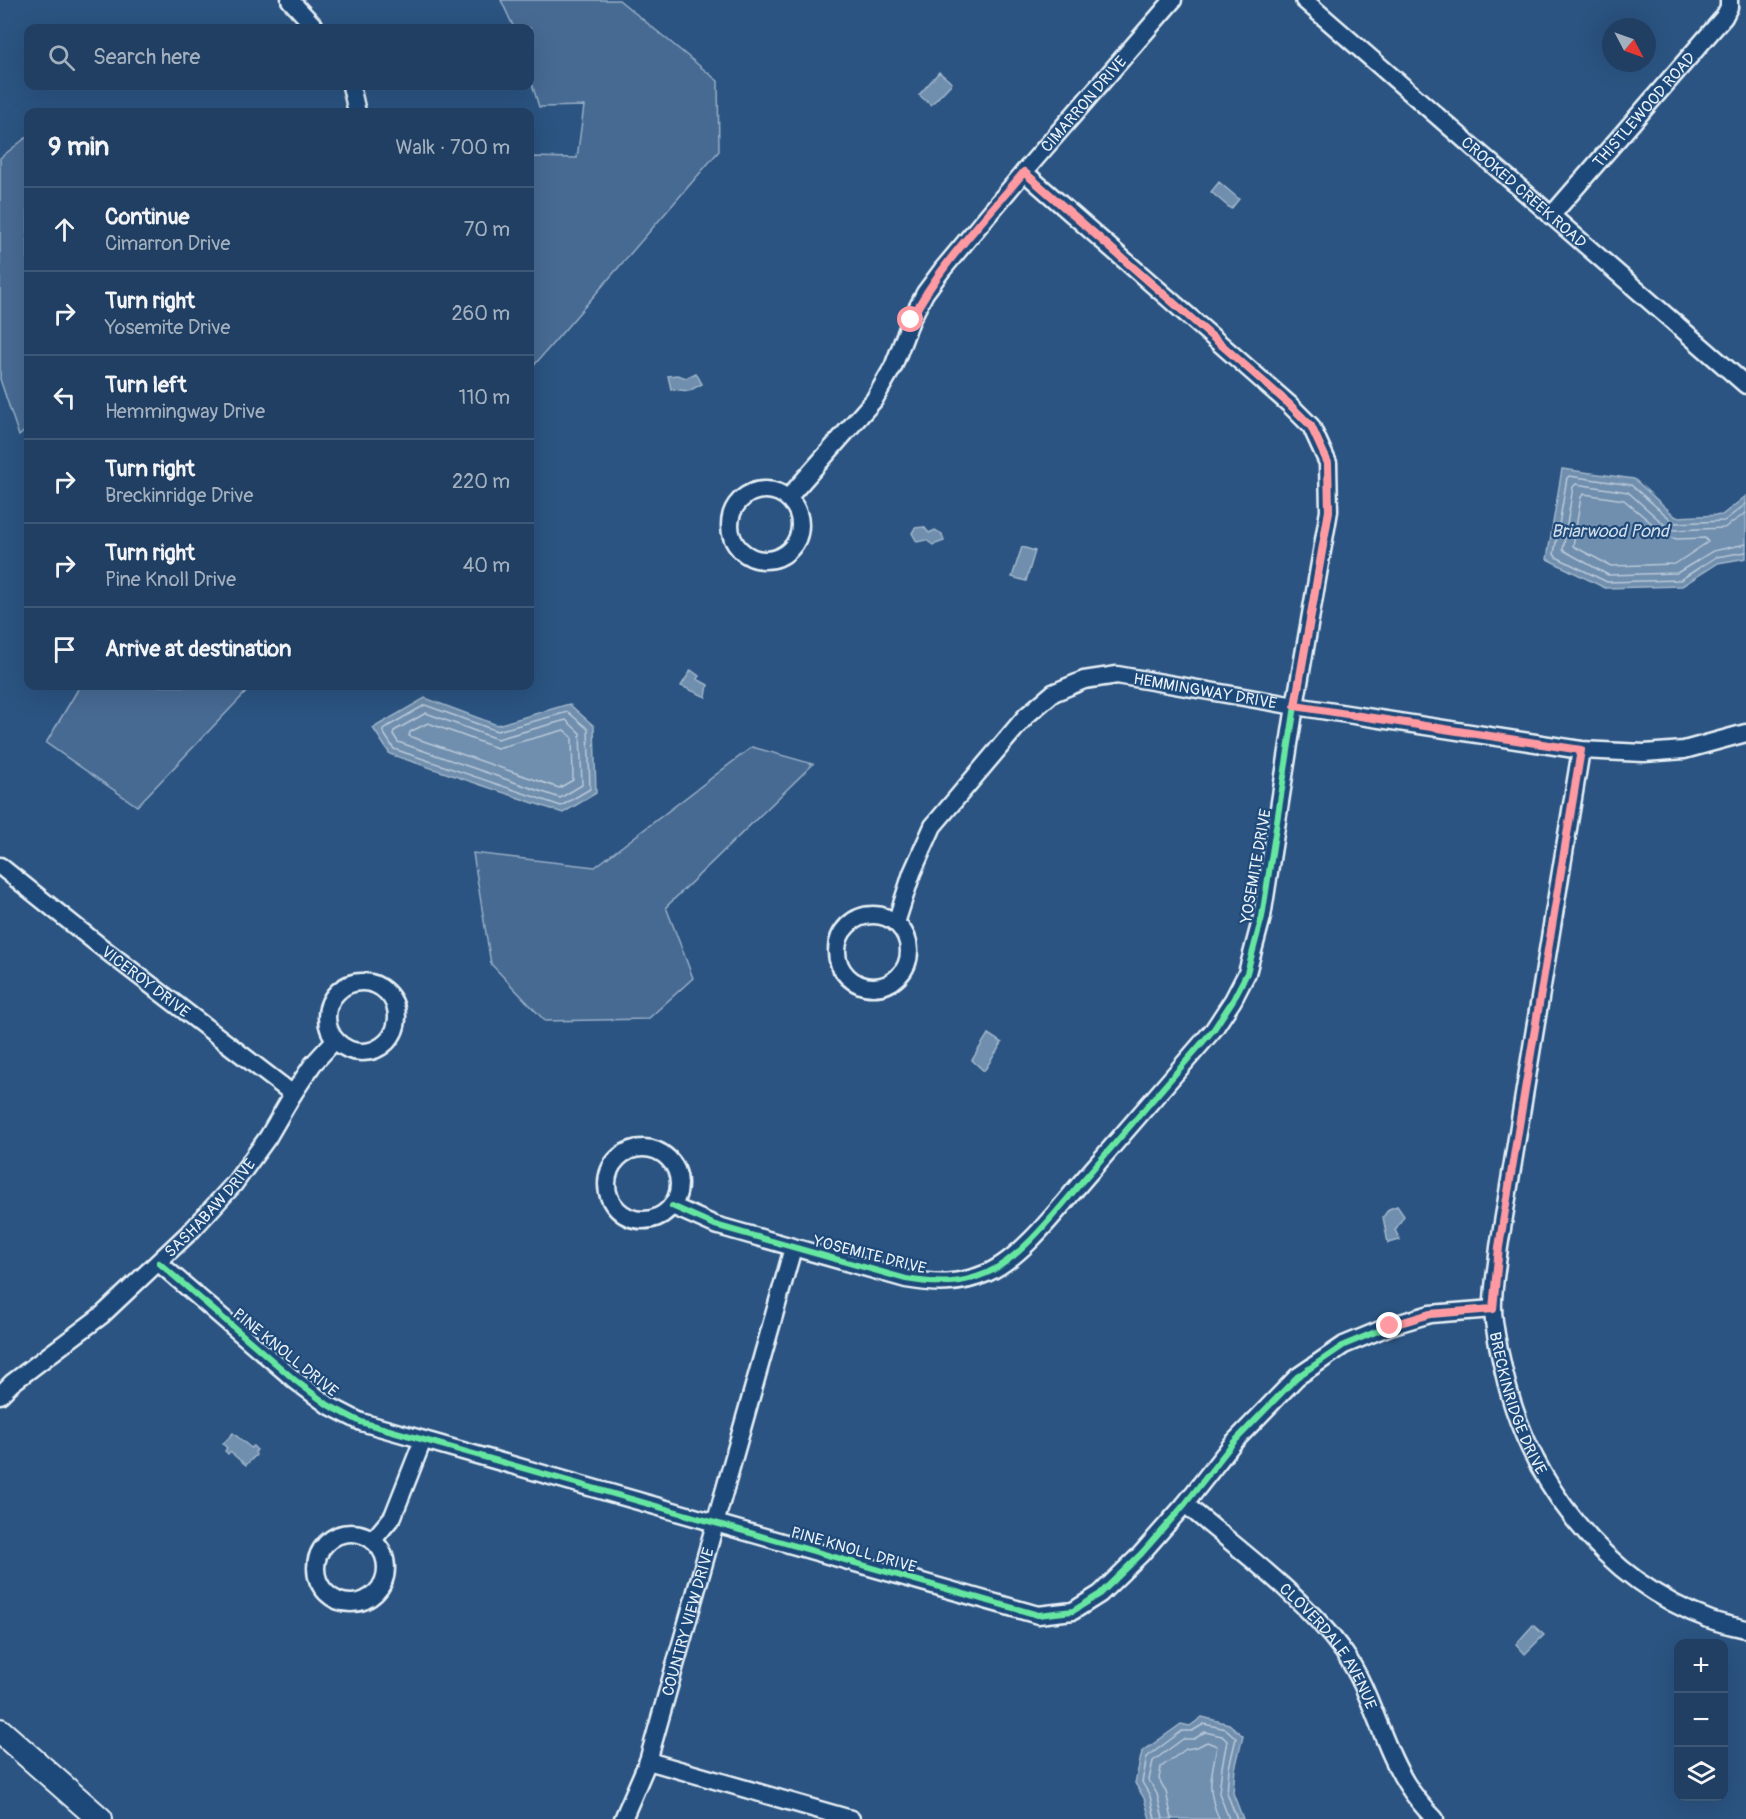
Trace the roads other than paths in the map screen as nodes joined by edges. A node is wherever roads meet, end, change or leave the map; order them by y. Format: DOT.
graph roads {
  1 [pos="290,0"];
  2 [pos="1173,0"];
  3 [pos="1304,0"];
  4 [pos="1729,0"];
  5 [pos="312,24"];
  6 [pos="352,90"];
  7 [pos="356,108"];
  8 [pos="1024,172"];
  9 [pos="1551,216"];
  10 [pos="1746,385"];
  11 [pos="788,498"];
  12 [pos="1295,706"];
  13 [pos="1746,733"];
  14 [pos="1581,750"];
  15 [pos="0,866"];
  16 [pos="896,923"];
  17 [pos="335,1040"];
  18 [pos="293,1094"];
  19 [pos="672,1206"];
  20 [pos="793,1248"];
  21 [pos="159,1263"];
  22 [pos="1493,1309"];
  23 [pos="0,1395"];
  24 [pos="423,1440"];
  25 [pos="1185,1504"];
  26 [pos="716,1524"];
  27 [pos="374,1540"];
  28 [pos="1746,1629"];
  29 [pos="0,1731"];
  30 [pos="648,1761"];
  31 [pos="100,1819"];
  32 [pos="623,1819"];
  33 [pos="851,1819"];
  34 [pos="1435,1819"];
  1 -- 5 [label="street"];
  2 -- 8 [label="street, CIMARRON DRIVE"];
  3 -- 9 [label="street, CROOKED CREEK ROAD"];
  4 -- 9 [label="street, THISTLEWOOD ROAD"];
  6 -- 7 [label="street"];
  8 -- 11 [label="street, CIMARRON DRIVE"];
  8 -- 12 [label="street, YOSEMITE DRIVE"];
  9 -- 10 [label="street, CROOKED CREEK ROAD"];
  11 -- 11 [label="street"];
  12 -- 14 [label="street, HEMMINGWAY DRIVE"];
  12 -- 16 [label="street, HEMMINGWAY DRIVE"];
  12 -- 20 [label="street, YOSEMITE DRIVE"];
  13 -- 14 [label="street, HEMMINGWAY DRIVE"];
  14 -- 22 [label="street, BRECKINRIDGE DRIVE"];
  15 -- 18 [label="street, VICEROY DRIVE"];
  16 -- 16 [label="street"];
  17 -- 17 [label="street"];
  17 -- 18 [label="street, SASHABAW DRIVE"];
  18 -- 21 [label="street, SASHABAW DRIVE"];
  19 -- 19 [label="street"];
  19 -- 20 [label="street, YOSEMITE DRIVE"];
  20 -- 26 [label="street, COUNTRY VIEW DRIVE"];
  21 -- 23 [label="street, SASHABAW DRIVE"];
  21 -- 24 [label="street, PINE KNOLL DRIVE"];
  22 -- 25 [label="street, PINE KNOLL DRIVE"];
  22 -- 28 [label="street, BRECKINRIDGE DRIVE"];
  24 -- 26 [label="street, PINE KNOLL DRIVE"];
  24 -- 27 [label="street"];
  25 -- 26 [label="street, PINE KNOLL DRIVE"];
  25 -- 34 [label="street, CLOVERDALE AVENUE"];
  26 -- 30 [label="street, COUNTRY VIEW DRIVE"];
  27 -- 27 [label="street"];
  29 -- 31 [label="street"];
  30 -- 32 [label="street, COUNTRY VIEW DRIVE"];
  30 -- 33 [label="street"];
}
